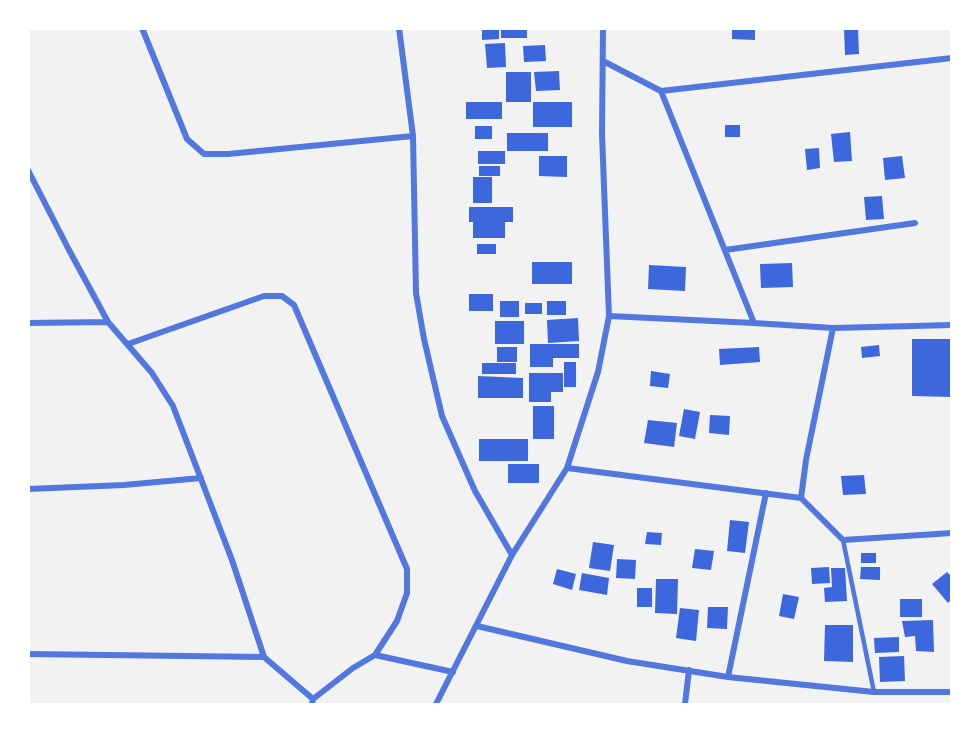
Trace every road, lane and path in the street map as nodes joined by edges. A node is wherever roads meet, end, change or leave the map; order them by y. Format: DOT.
graph roads {
  1 [pos="141,28"];
  2 [pos="399,28"];
  3 [pos="603,28"];
  4 [pos="951,58"];
  5 [pos="603,61"];
  6 [pos="661,91"];
  7 [pos="413,136"];
  8 [pos="28,170"];
  9 [pos="915,223"];
  10 [pos="724,250"];
  11 [pos="609,316"];
  12 [pos="108,322"];
  13 [pos="28,323"];
  14 [pos="754,323"];
  15 [pos="951,325"];
  16 [pos="833,328"];
  17 [pos="128,344"];
  18 [pos="567,468"];
  19 [pos="201,478"];
  20 [pos="28,489"];
  21 [pos="766,493"];
  22 [pos="801,498"];
  23 [pos="951,533"];
  24 [pos="843,540"];
  25 [pos="512,555"];
  26 [pos="477,626"];
  27 [pos="28,654"];
  28 [pos="375,655"];
  29 [pos="264,657"];
  30 [pos="689,670"];
  31 [pos="453,672"];
  32 [pos="728,677"];
  33 [pos="874,692"];
  34 [pos="951,692"];
  35 [pos="313,702"];
  36 [pos="436,705"];
  37 [pos="685,705"];
  1 -- 7 [label="street"];
  2 -- 7 [label="street"];
  3 -- 5 [label="street"];
  4 -- 6 [label="street"];
  5 -- 6 [label="street"];
  5 -- 11 [label="street"];
  6 -- 10 [label="street"];
  7 -- 25 [label="street"];
  8 -- 12 [label="street"];
  9 -- 10 [label="street"];
  10 -- 14 [label="street"];
  11 -- 14 [label="street"];
  11 -- 18 [label="street"];
  12 -- 13 [label="street"];
  12 -- 17 [label="street"];
  14 -- 16 [label="street"];
  15 -- 16 [label="street"];
  16 -- 22 [label="street"];
  17 -- 19 [label="street"];
  17 -- 28 [label="street"];
  18 -- 21 [label="street"];
  18 -- 25 [label="street"];
  19 -- 20 [label="street"];
  19 -- 29 [label="street"];
  21 -- 22 [label="street"];
  21 -- 32 [label="street"];
  22 -- 24 [label="street"];
  23 -- 24 [label="street"];
  24 -- 33 [label="lane"];
  25 -- 26 [label="street"];
  26 -- 30 [label="street"];
  26 -- 31 [label="street"];
  27 -- 29 [label="street"];
  28 -- 31 [label="street"];
  28 -- 35 [label="street"];
  29 -- 35 [label="street"];
  30 -- 32 [label="street"];
  30 -- 37 [label="street"];
  31 -- 36 [label="street"];
  32 -- 33 [label="street"];
  33 -- 34 [label="street"];
}
